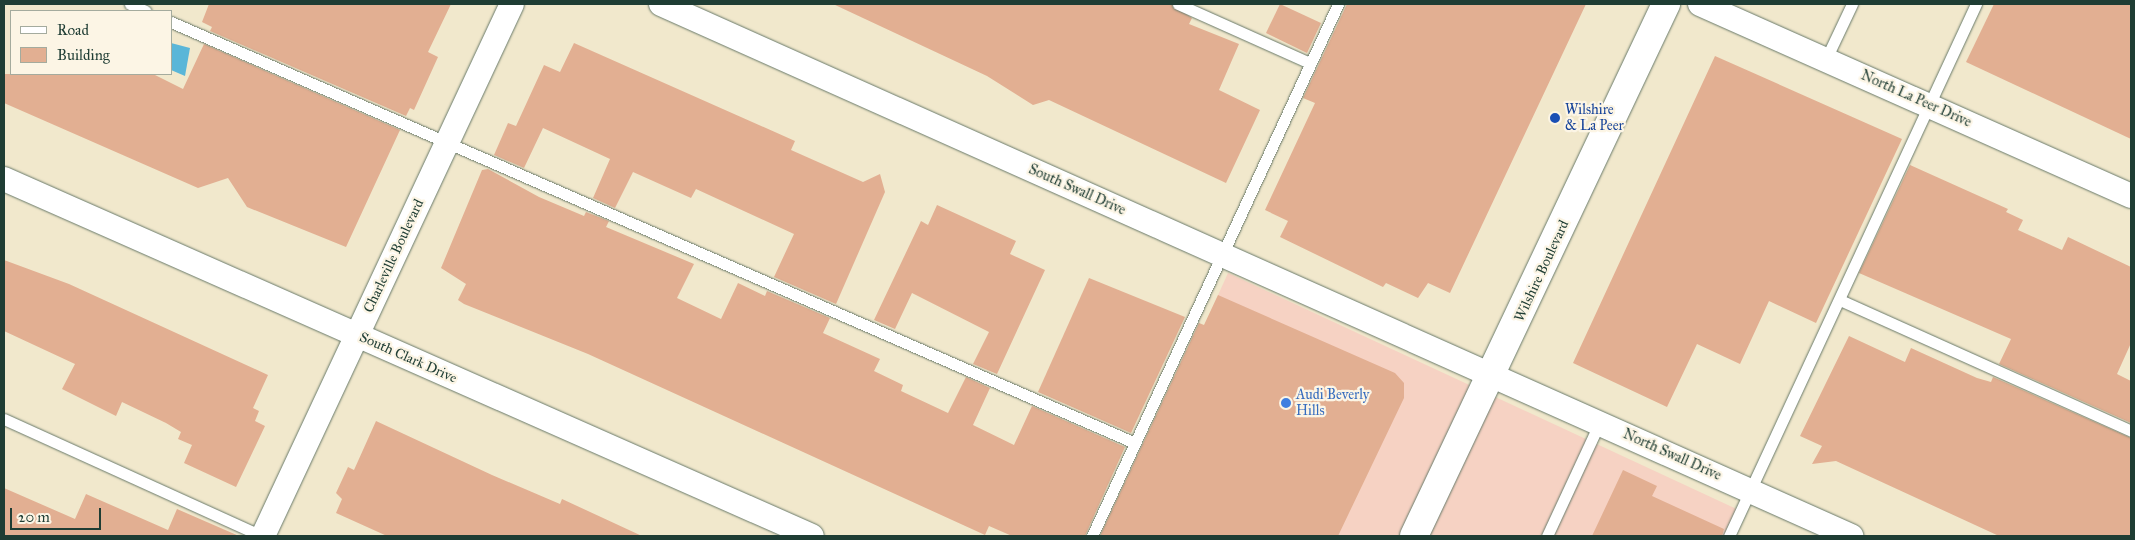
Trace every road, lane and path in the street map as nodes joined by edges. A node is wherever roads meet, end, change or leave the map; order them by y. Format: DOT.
graph roads {
  1 [pos="130,4"];
  2 [pos="512,4"];
  3 [pos="661,4"];
  4 [pos="1178,4"];
  5 [pos="1338,4"];
  6 [pos="1666,4"];
  7 [pos="1700,4"];
  8 [pos="1852,4"];
  9 [pos="1976,4"];
  10 [pos="144,10"];
  11 [pos="172,22"];
  12 [pos="1826,59"];
  13 [pos="1310,63"];
  14 [pos="1928,104"];
  15 [pos="447,143"];
  16 [pos="4,179"];
  17 [pos="2131,196"];
  18 [pos="1222,255"];
  19 [pos="1840,300"];
  20 [pos="357,336"];
  21 [pos="1494,374"];
  22 [pos="4,420"];
  23 [pos="1600,422"];
  24 [pos="2131,431"];
  25 [pos="1135,443"];
  26 [pos="1750,490"];
  27 [pos="263,536"];
  28 [pos="812,536"];
  29 [pos="1092,536"];
  30 [pos="1414,536"];
  31 [pos="1547,536"];
  32 [pos="1729,536"];
  33 [pos="1851,536"];
  1 -- 10 [label="lane"];
  2 -- 15 [label="street, Charleville Boulevard"];
  3 -- 18 [label="street, South Swall Drive"];
  4 -- 13 [label="lane"];
  5 -- 13 [label="lane"];
  6 -- 21 [label="main road, Wilshire Boulevard"];
  7 -- 12 [label="street, North La Peer Drive"];
  8 -- 12 [label="lane"];
  9 -- 14 [label="lane"];
  11 -- 15 [label="lane"];
  12 -- 14 [label="street, North La Peer Drive"];
  13 -- 18 [label="lane"];
  14 -- 17 [label="street, North La Peer Drive"];
  14 -- 19 [label="lane"];
  15 -- 20 [label="street, Charleville Boulevard"];
  15 -- 25 [label="lane"];
  16 -- 20 [label="street, South Clark Drive"];
  18 -- 21 [label="street, South Swall Drive"];
  18 -- 25 [label="lane"];
  19 -- 24 [label="lane"];
  19 -- 26 [label="lane"];
  20 -- 27 [label="street, Charleville Boulevard"];
  20 -- 28 [label="street, South Clark Drive"];
  21 -- 23 [label="street, North Swall Drive"];
  21 -- 30 [label="main road, Wilshire Boulevard"];
  22 -- 27 [label="lane"];
  23 -- 26 [label="street, North Swall Drive"];
  23 -- 31 [label="lane"];
  25 -- 29 [label="lane"];
  26 -- 32 [label="lane"];
  26 -- 33 [label="street, North Swall Drive"];
}
